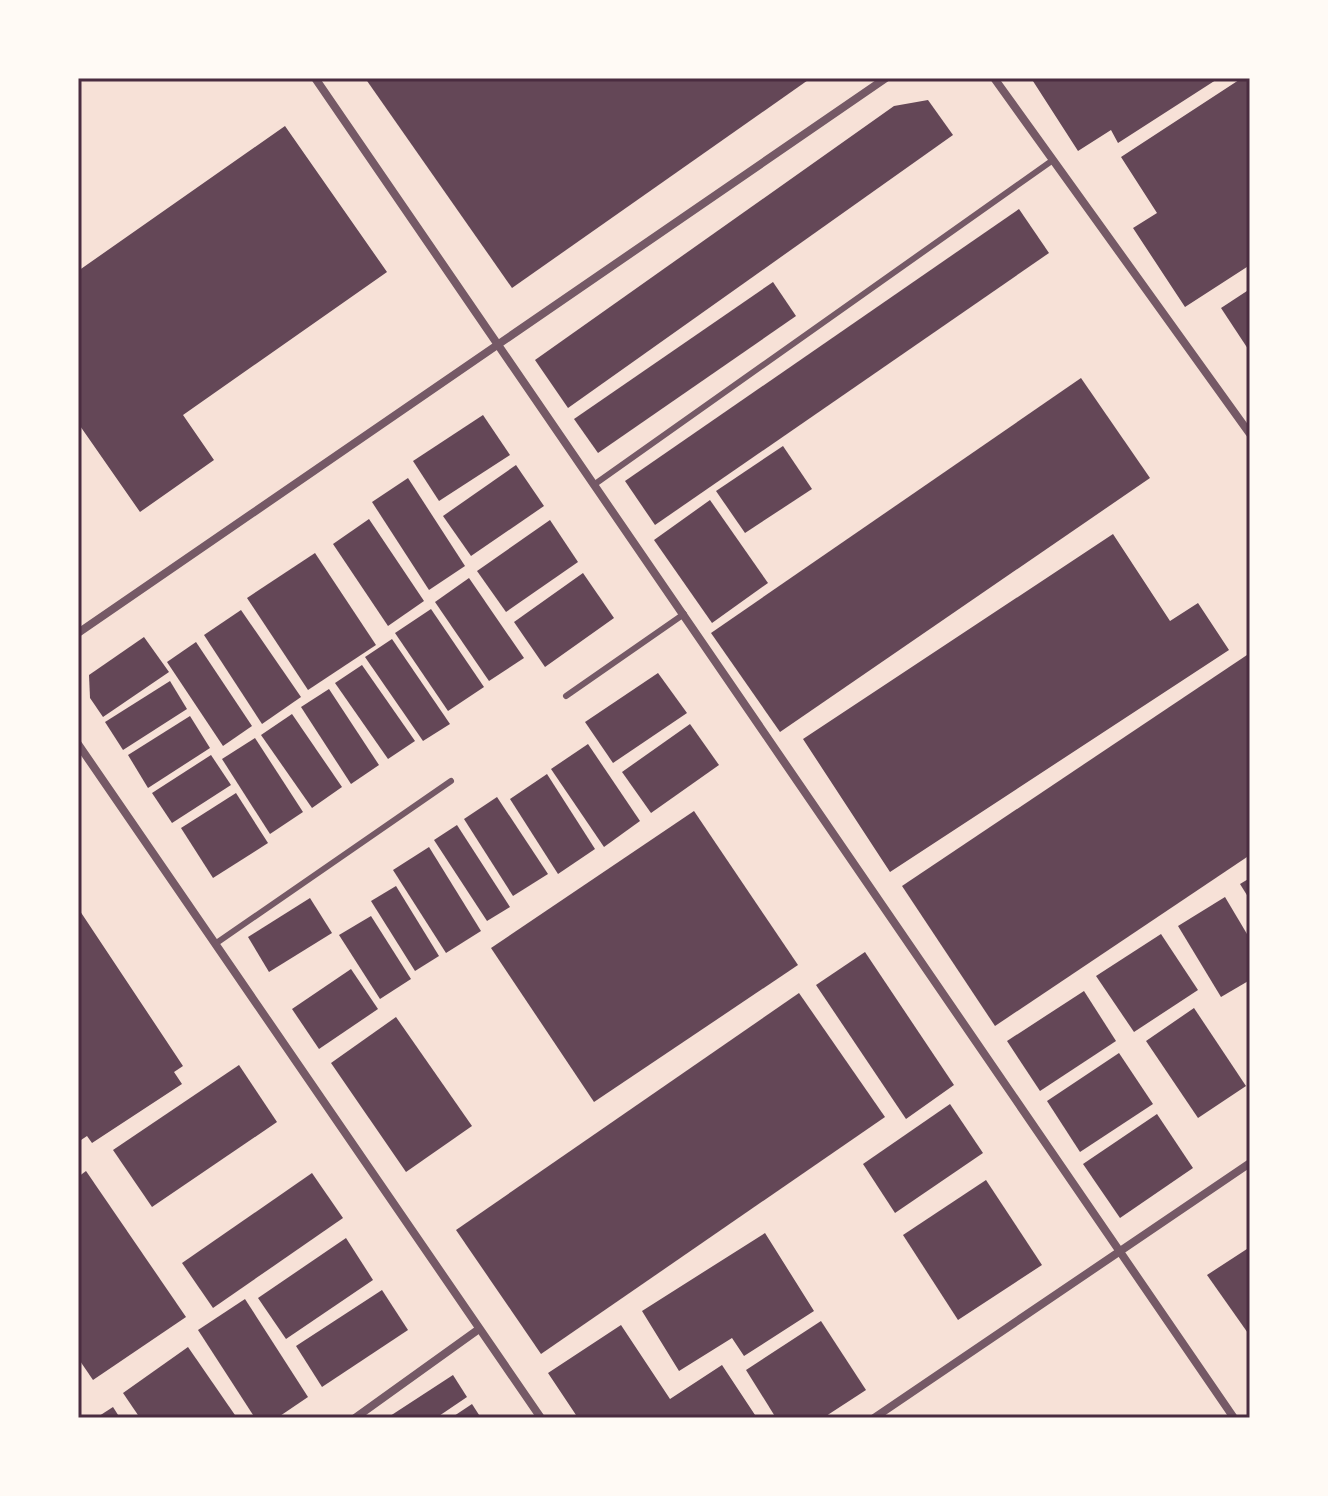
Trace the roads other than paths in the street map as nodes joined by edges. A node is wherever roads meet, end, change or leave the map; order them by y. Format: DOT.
graph roads {
  1 [pos="315,78"];
  2 [pos="886,78"];
  3 [pos="994,78"];
  4 [pos="1053,160"];
  5 [pos="500,344"];
  6 [pos="1250,434"];
  7 [pos="595,484"];
  8 [pos="684,614"];
  9 [pos="78,633"];
  10 [pos="566,696"];
  11 [pos="78,744"];
  12 [pos="451,781"];
  13 [pos="215,944"];
  14 [pos="1250,1163"];
  15 [pos="1118,1252"];
  16 [pos="479,1329"];
  17 [pos="355,1418"];
  18 [pos="541,1418"];
  19 [pos="874,1418"];
  20 [pos="1234,1418"];
  1 -- 5 [label="street"];
  2 -- 5 [label="street"];
  3 -- 4 [label="street"];
  4 -- 6 [label="street"];
  4 -- 7 [label="lane"];
  5 -- 7 [label="street"];
  5 -- 9 [label="street"];
  7 -- 8 [label="street"];
  8 -- 10 [label="lane"];
  8 -- 15 [label="street"];
  11 -- 13 [label="street"];
  12 -- 13 [label="lane"];
  13 -- 16 [label="street"];
  14 -- 15 [label="street"];
  15 -- 19 [label="street"];
  15 -- 20 [label="street"];
  16 -- 17 [label="street"];
  16 -- 18 [label="street"];
}
